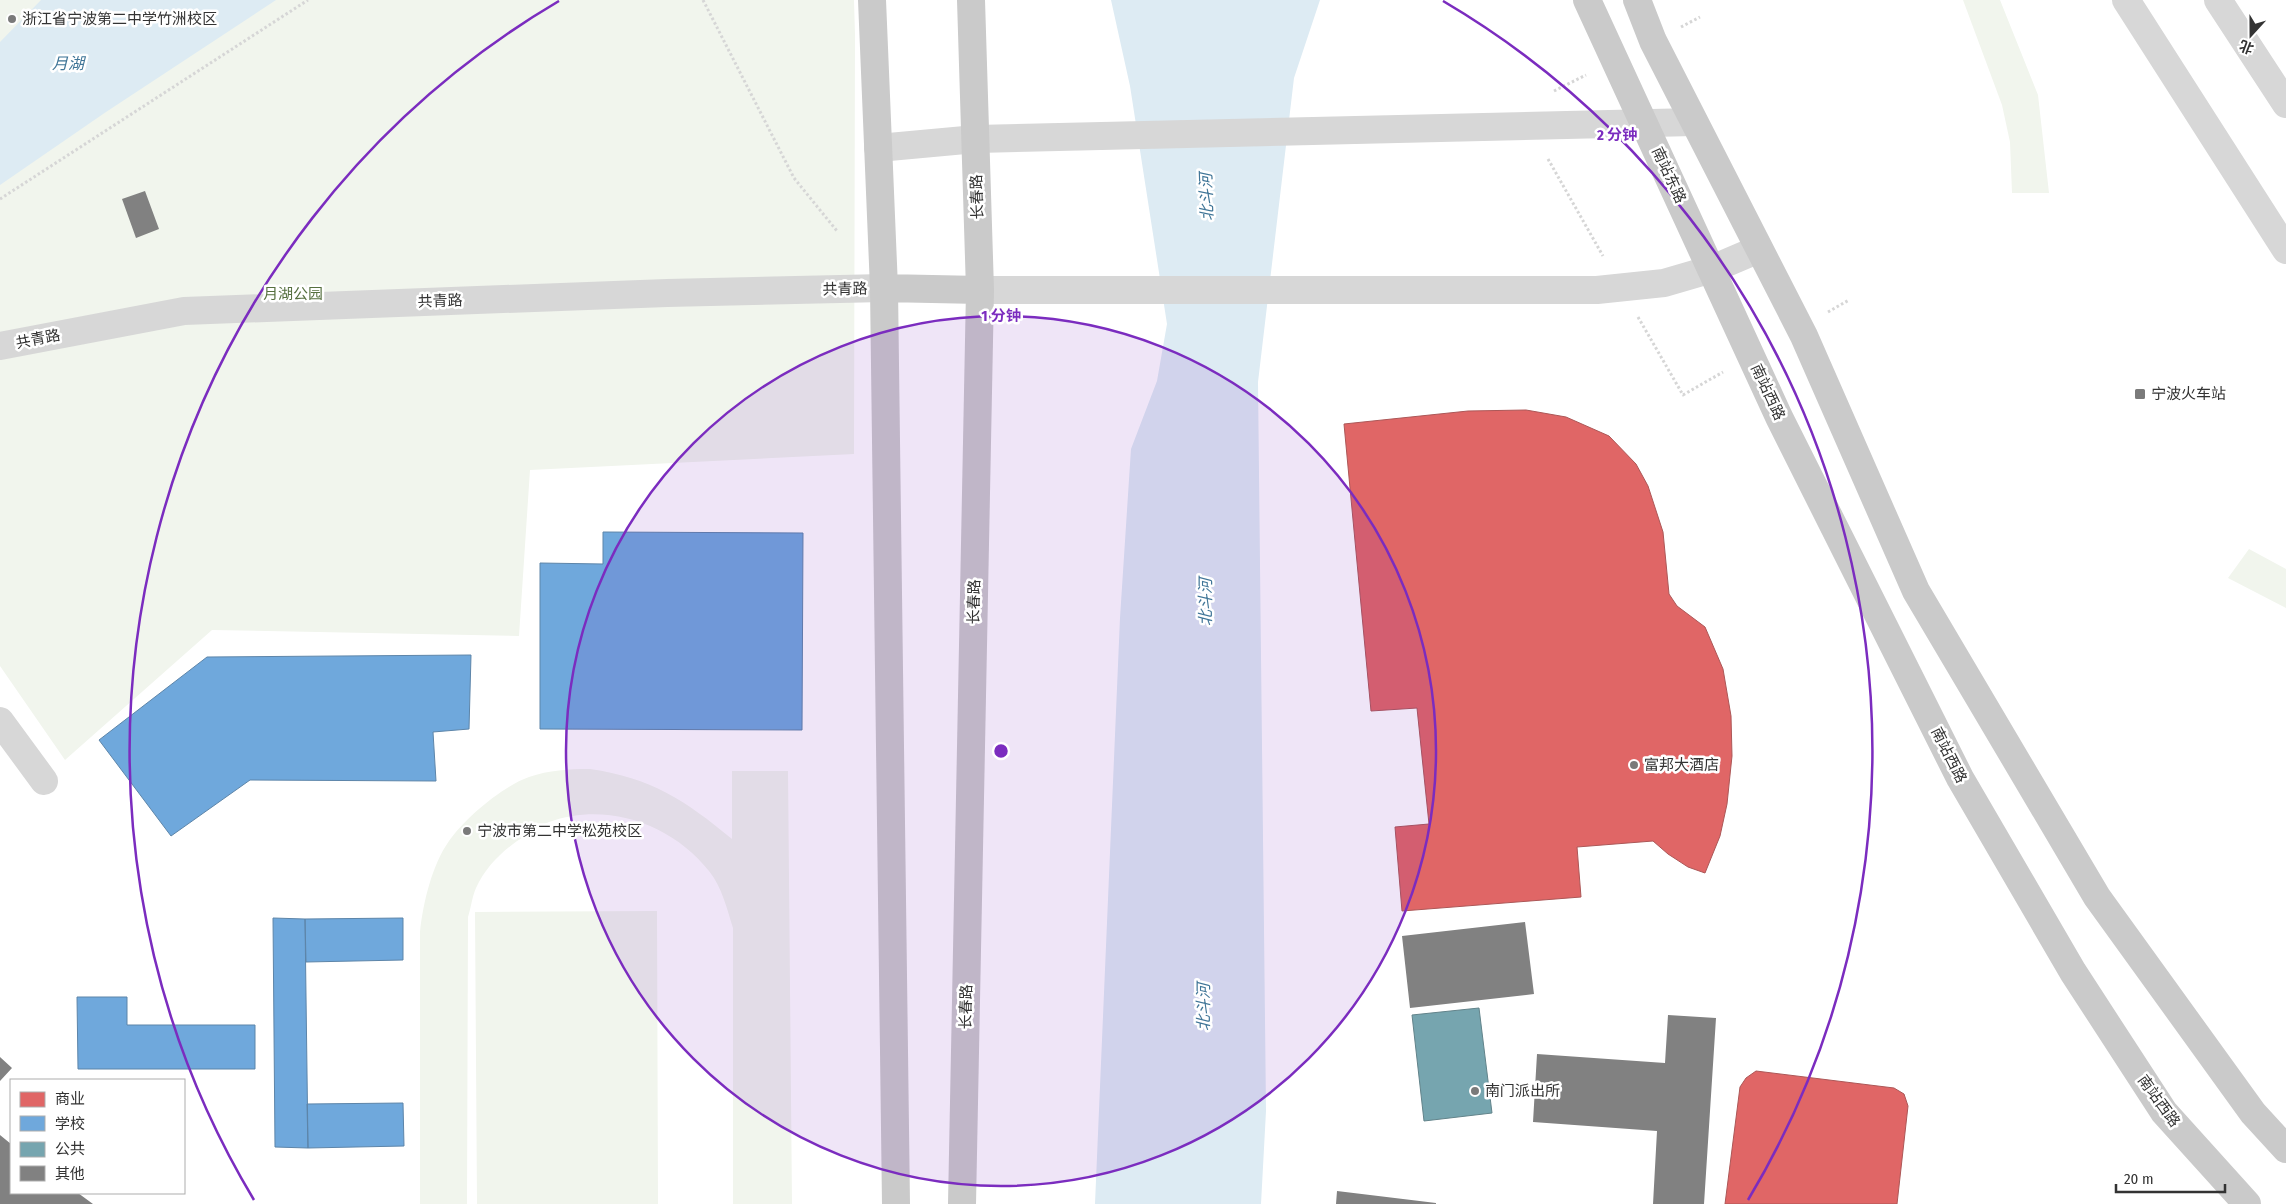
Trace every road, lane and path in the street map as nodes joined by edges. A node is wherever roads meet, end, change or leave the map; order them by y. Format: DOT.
graph roads {
  1 [pos="308,0"];
  2 [pos="703,0"];
  3 [pos="872,0"];
  4 [pos="971,0"];
  5 [pos="1587,0"];
  6 [pos="1637,0"];
  7 [pos="2126,0"];
  8 [pos="2218,0"];
  9 [pos="1700,17"];
  10 [pos="1653,41"];
  11 [pos="1615,60"];
  12 [pos="1546,95"];
  13 [pos="2286,104"];
  14 [pos="1694,122"];
  15 [pos="1645,124"];
  16 [pos="1530,127"];
  17 [pos="976,139"];
  18 [pos="878,148"];
  19 [pos="0,199"];
  20 [pos="837,231"];
  21 [pos="1759,249"];
  22 [pos="2286,250"];
  23 [pos="1712,269"];
  24 [pos="1621,287"];
  25 [pos="884,288"];
  26 [pos="980,290"];
  27 [pos="1850,300"];
  28 [pos="1800,328"];
  29 [pos="0,346"];
  30 [pos="1752,356"];
  31 [pos="0,721"];
  32 [pos="44,781"];
  33 [pos="2286,1149"];
  34 [pos="896,1204"];
  35 [pos="962,1204"];
  36 [pos="2247,1204"];
  1 -- 19 [label="path"];
  2 -- 20 [label="path"];
  3 -- 18 [label="main road"];
  4 -- 17 [label="main road, 长春路"];
  5 -- 11 [label="main road, 南站东路"];
  6 -- 10 [label="main road"];
  7 -- 22 [label="street, bridge"];
  8 -- 13 [label="street"];
  9 -- 10 [label="path"];
  10 -- 14 [label="main road"];
  11 -- 12 [label="path"];
  11 -- 15 [label="main road, 南站东路"];
  14 -- 15 [label="street"];
  14 -- 21 [label="main road"];
  15 -- 16 [label="street"];
  15 -- 23 [label="main road, 南站东路"];
  16 -- 17 [label="street"];
  16 -- 24 [label="path"];
  17 -- 18 [label="street"];
  17 -- 26 [label="main road, 长春路"];
  18 -- 25 [label="main road"];
  21 -- 23 [label="street"];
  21 -- 28 [label="main road"];
  23 -- 24 [label="street"];
  23 -- 30 [label="main road, 南站西路"];
  24 -- 26 [label="street"];
  24 -- 30 [label="path"];
  25 -- 26 [label="main road"];
  25 -- 29 [label="street, 共青路"];
  25 -- 34 [label="main road"];
  26 -- 35 [label="main road, 长春路"];
  27 -- 28 [label="path"];
  28 -- 33 [label="main road"];
  30 -- 36 [label="main road, 南站西路"];
  31 -- 32 [label="street"];
}
